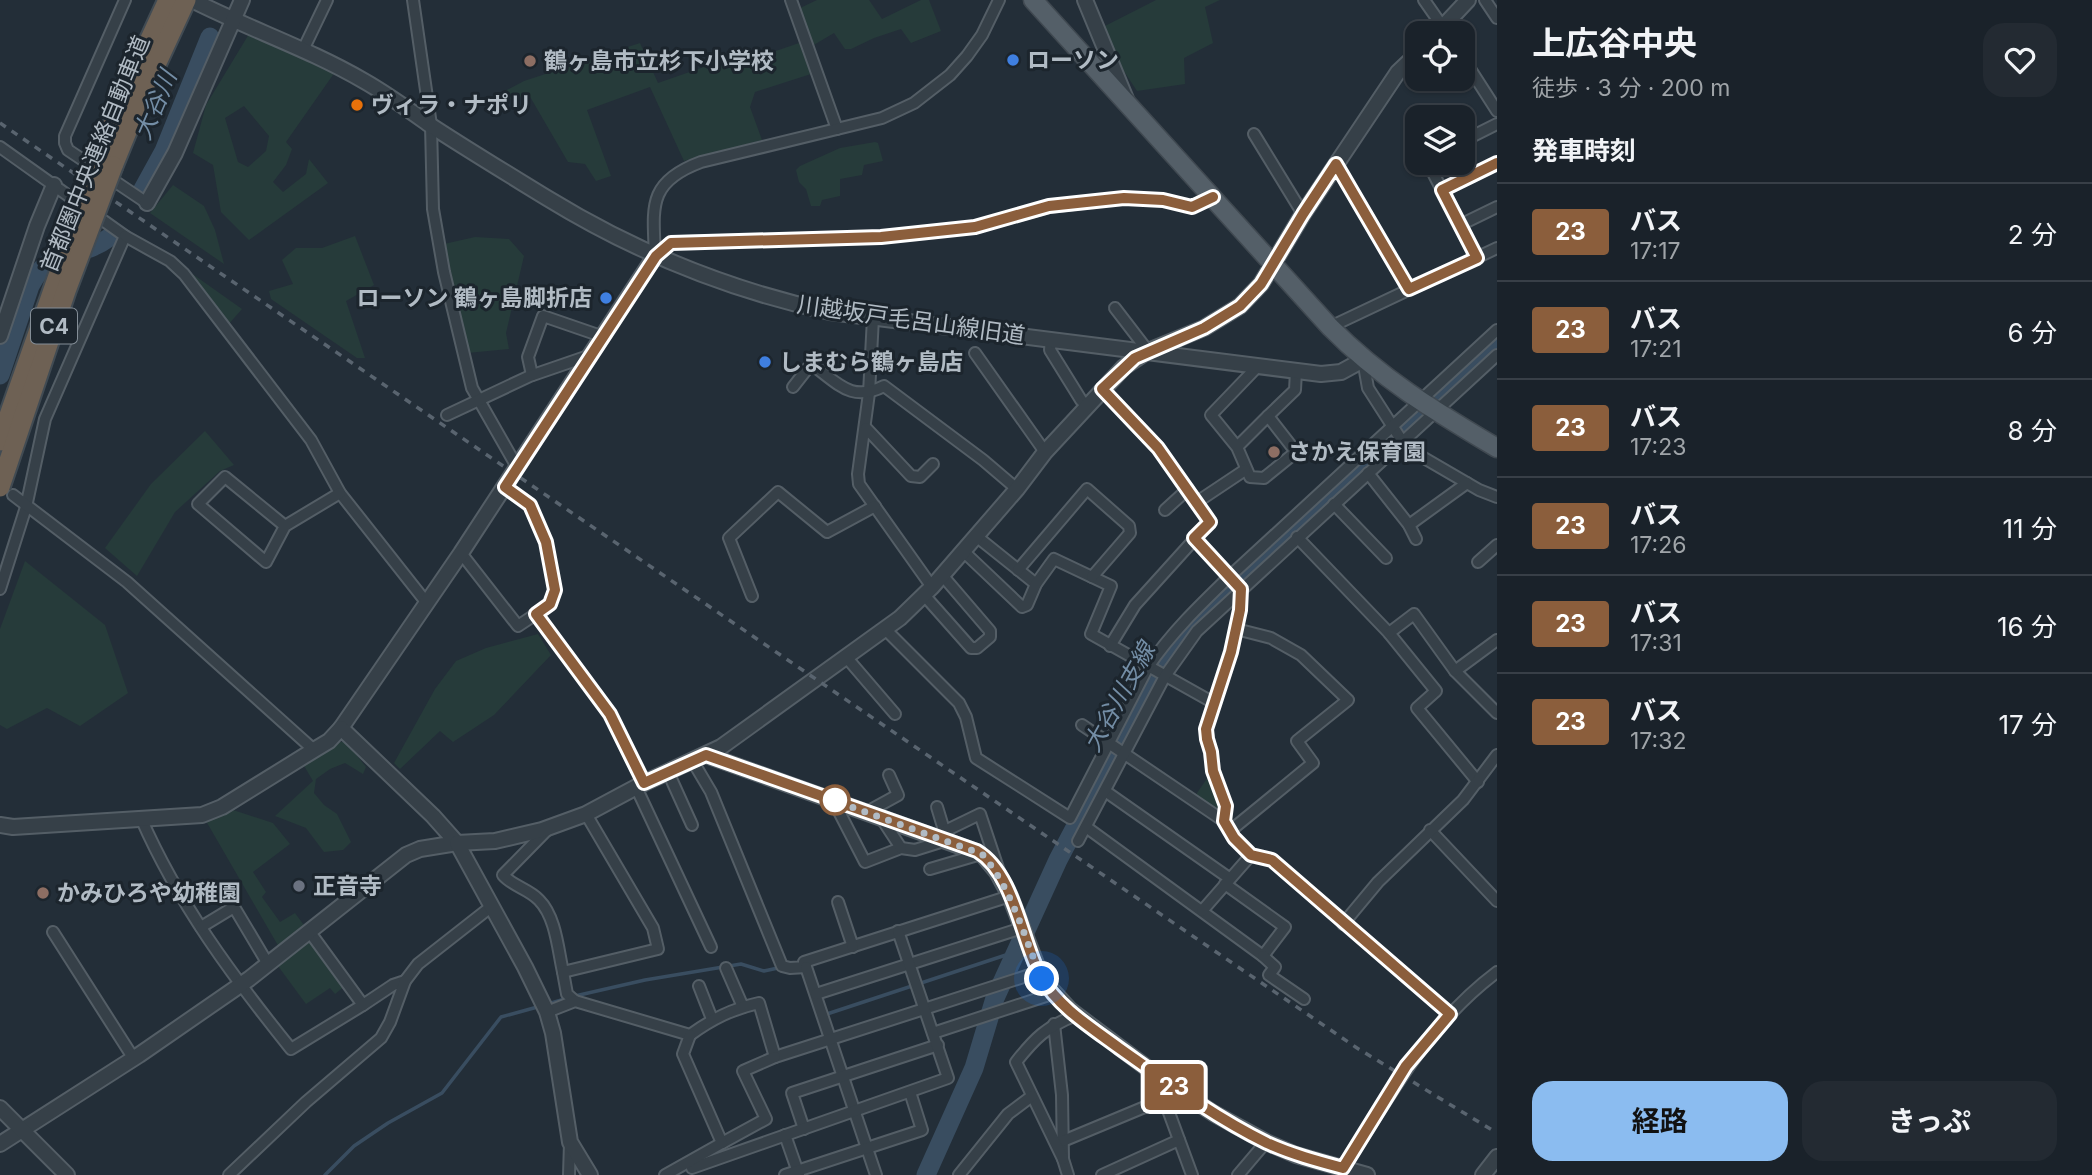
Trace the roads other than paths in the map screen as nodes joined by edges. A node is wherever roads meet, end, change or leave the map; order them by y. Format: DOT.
graph roads {
  1 [pos="125,0"];
  2 [pos="242,0"];
  3 [pos="327,0"];
  4 [pos="413,0"];
  5 [pos="791,0"];
  6 [pos="999,0"];
  7 [pos="1033,0"];
  8 [pos="1085,0"];
  9 [pos="1424,0"];
  10 [pos="1468,0"];
  11 [pos="1485,0"];
  12 [pos="182,2"];
  13 [pos="1497,18"];
  14 [pos="232,19"];
  15 [pos="1436,21"];
  16 [pos="1450,21"];
  17 [pos="303,50"];
  18 [pos="1405,65"];
  19 [pos="1475,76"];
  20 [pos="1128,104"];
  21 [pos="1497,110"];
  22 [pos="1497,124"];
  23 [pos="431,125"];
  24 [pos="837,130"];
  25 [pos="1254,134"];
  26 [pos="1475,135"];
  27 [pos="0,147"];
  28 [pos="106,163"];
  29 [pos="1497,163"];
  30 [pos="1336,164"];
  31 [pos="1434,175"];
  32 [pos="54,185"];
  33 [pos="1442,190"];
  34 [pos="1213,197"];
  35 [pos="147,202"];
  36 [pos="1497,207"];
  37 [pos="1303,214"];
  38 [pos="1460,225"];
  39 [pos="125,236"];
  40 [pos="1497,248"];
  41 [pos="656,256"];
  42 [pos="1477,258"];
  43 [pos="1273,263"];
  44 [pos="1409,289"];
  45 [pos="1115,308"];
  46 [pos="873,318"];
  47 [pos="1330,327"];
  48 [pos="1497,330"];
  49 [pos="0,336"];
  50 [pos="604,337"];
  51 [pos="1051,340"];
  52 [pos="1148,351"];
  53 [pos="975,353"];
  54 [pos="591,355"];
  55 [pos="1497,355"];
  56 [pos="1363,360"];
  57 [pos="1259,365"];
  58 [pos="1296,371"];
  59 [pos="532,375"];
  60 [pos="793,387"];
  61 [pos="1102,389"];
  62 [pos="869,393"];
  63 [pos="479,401"];
  64 [pos="1087,406"];
  65 [pos="1428,406"];
  66 [pos="446,415"];
  67 [pos="1268,416"];
  68 [pos="1393,426"];
  69 [pos="866,428"];
  70 [pos="0,441"];
  71 [pos="1402,441"];
  72 [pos="1237,447"];
  73 [pos="1497,448"];
  74 [pos="1045,452"];
  75 [pos="933,464"];
  76 [pos="517,467"];
  77 [pos="1245,470"];
  78 [pos="1368,472"];
  79 [pos="1467,483"];
  80 [pos="505,487"];
  81 [pos="1017,489"];
  82 [pos="1188,489"];
  83 [pos="6,491"];
  84 [pos="340,493"];
  85 [pos="1497,497"];
  86 [pos="1197,502"];
  87 [pos="1334,504"];
  88 [pos="875,506"];
  89 [pos="26,507"];
  90 [pos="1165,510"];
  91 [pos="1409,525"];
  92 [pos="285,526"];
  93 [pos="976,536"];
  94 [pos="1297,537"];
  95 [pos="1194,538"];
  96 [pos="1416,539"];
  97 [pos="1497,545"];
  98 [pos="963,551"];
  99 [pos="461,553"];
  100 [pos="1386,558"];
  101 [pos="1478,562"];
  102 [pos="1018,570"];
  103 [pos="942,575"];
  104 [pos="1093,577"];
  105 [pos="1229,577"];
  106 [pos="1036,584"];
  107 [pos="0,589"];
  108 [pos="1241,589"];
  109 [pos="928,591"];
  110 [pos="752,596"];
  111 [pos="426,603"];
  112 [pos="536,614"];
  113 [pos="1236,629"];
  114 [pos="886,630"];
  115 [pos="1389,634"];
  116 [pos="1497,640"];
  117 [pos="1110,646"];
  118 [pos="847,658"];
  119 [pos="1148,667"];
  120 [pos="1455,671"];
  121 [pos="1165,676"];
  122 [pos="1497,697"];
  123 [pos="1214,703"];
  124 [pos="1493,710"];
  125 [pos="895,714"];
  126 [pos="1082,725"];
  127 [pos="341,728"];
  128 [pos="1110,743"];
  129 [pos="314,750"];
  130 [pos="1123,753"];
  131 [pos="1497,755"];
  132 [pos="699,757"];
  133 [pos="668,772"];
  134 [pos="889,775"];
  135 [pos="1478,782"];
  136 [pos="640,785"];
  137 [pos="1105,791"];
  138 [pos="832,800"];
  139 [pos="937,807"];
  140 [pos="586,814"];
  141 [pos="873,814"];
  142 [pos="141,818"];
  143 [pos="0,825"];
  144 [pos="692,825"];
  145 [pos="1227,826"];
  146 [pos="1086,827"];
  147 [pos="550,828"];
  148 [pos="1430,830"];
  149 [pos="946,836"];
  150 [pos="1078,841"];
  151 [pos="457,843"];
  152 [pos="901,848"];
  153 [pos="982,854"];
  154 [pos="1251,855"];
  155 [pos="930,869"];
  156 [pos="1227,881"];
  157 [pos="1007,890"];
  158 [pos="1497,901"];
  159 [pos="838,902"];
  160 [pos="492,906"];
  161 [pos="1202,911"];
  162 [pos="1343,924"];
  163 [pos="201,927"];
  164 [pos="1022,928"];
  165 [pos="309,931"];
  166 [pos="53,932"];
  167 [pos="898,932"];
  168 [pos="711,947"];
  169 [pos="853,947"];
  170 [pos="1263,956"];
  171 [pos="268,964"];
  172 [pos="909,964"];
  173 [pos="806,967"];
  174 [pos="726,968"];
  175 [pos="563,972"];
  176 [pos="1039,972"];
  177 [pos="1497,972"];
  178 [pos="405,981"];
  179 [pos="240,986"];
  180 [pos="699,986"];
  181 [pos="1055,993"];
  182 [pos="816,994"];
  183 [pos="1304,999"];
  184 [pos="575,1001"];
  185 [pos="363,1005"];
  186 [pos="743,1007"];
  187 [pos="925,1009"];
  188 [pos="547,1012"];
  189 [pos="1450,1014"];
  190 [pos="1076,1015"];
  191 [pos="712,1018"];
  192 [pos="1054,1024"];
  193 [pos="933,1032"];
  194 [pos="690,1035"];
  195 [pos="830,1040"];
  196 [pos="937,1045"];
  197 [pos="775,1057"];
  198 [pos="134,1059"];
  199 [pos="842,1077"];
  200 [pos="1159,1077"];
  201 [pos="910,1092"];
  202 [pos="1032,1096"];
  203 [pos="1164,1099"];
  204 [pos="0,1108"];
  205 [pos="854,1112"];
  206 [pos="804,1129"];
  207 [pos="21,1130"];
  208 [pos="785,1135"];
  209 [pos="1179,1140"];
  210 [pos="1063,1141"];
  211 [pos="570,1142"];
  212 [pos="1266,1142"];
  213 [pos="722,1143"];
  214 [pos="0,1144"];
  215 [pos="867,1148"];
  216 [pos="1497,1157"];
  217 [pos="1063,1159"];
  218 [pos="692,1168"];
  219 [pos="1335,1170"];
  220 [pos="798,1173"];
  221 [pos="961,1174"];
  222 [pos="67,1175"];
  223 [pos="229,1175"];
  224 [pos="569,1175"];
  225 [pos="590,1175"];
  226 [pos="665,1175"];
  227 [pos="785,1175"];
  228 [pos="876,1175"];
  229 [pos="1068,1175"];
  230 [pos="1102,1175"];
  231 [pos="1192,1175"];
  232 [pos="1238,1175"];
  233 [pos="1367,1175"];
  234 [pos="1483,1175"];
  1 -- 35 [label="street"];
  2 -- 14 [label="street"];
  3 -- 17 [label="street"];
  4 -- 23 [label="street"];
  5 -- 24 [label="street"];
  6 -- 24 [label="street"];
  7 -- 20 [label="main road"];
  8 -- 20 [label="street"];
  9 -- 15 [label="street"];
  10 -- 16 [label="street"];
  11 -- 13 [label="street"];
  12 -- 14 [label="street, 川越坂戸毛呂山線旧道"];
  12 -- 28 [label="highway, 首都圏中央連絡自動車道 / C4"];
  14 -- 17 [label="street, 川越坂戸毛呂山線旧道"];
  14 -- 35 [label="street"];
  17 -- 23 [label="street, 川越坂戸毛呂山線旧道"];
  18 -- 30 [label="street"];
  19 -- 21 [label="street"];
  20 -- 34 [label="main road"];
  22 -- 26 [label="street"];
  23 -- 41 [label="street, 川越坂戸毛呂山線旧道"];
  23 -- 63 [label="street"];
  24 -- 41 [label="street"];
  25 -- 37 [label="street"];
  27 -- 32 [label="street"];
  28 -- 70 [label="highway, 首都圏中央連絡自動車道 / C4, bridge"];
  28 -- 83 [label="highway, 首都圏中央連絡自動車道 / C4, bridge"];
  29 -- 33 [label="street"];
  30 -- 37 [label="street"];
  30 -- 44 [label="street"];
  31 -- 33 [label="street"];
  32 -- 39 [label="street"];
  32 -- 49 [label="street"];
  33 -- 38 [label="street"];
  34 -- 41 [label="street"];
  34 -- 43 [label="main road"];
  36 -- 38 [label="street"];
  37 -- 43 [label="street"];
  38 -- 42 [label="street"];
  39 -- 84 [label="street"];
  39 -- 89 [label="street"];
  40 -- 42 [label="street"];
  41 -- 46 [label="street, 川越坂戸毛呂山線旧道"];
  41 -- 50 [label="street"];
  42 -- 44 [label="street"];
  43 -- 47 [label="main road"];
  43 -- 52 [label="street"];
  44 -- 47 [label="street"];
  45 -- 52 [label="street"];
  46 -- 51 [label="street, 川越坂戸毛呂山線旧道"];
  46 -- 62 [label="street"];
  47 -- 56 [label="main road"];
  48 -- 65 [label="street"];
  50 -- 54 [label="street"];
  50 -- 59 [label="street"];
  51 -- 52 [label="street, 川越坂戸毛呂山線旧道"];
  51 -- 64 [label="street"];
  52 -- 57 [label="street, 川越坂戸毛呂山線旧道"];
  52 -- 61 [label="street"];
  53 -- 74 [label="street"];
  54 -- 59 [label="street"];
  54 -- 76 [label="street"];
  55 -- 65 [label="street"];
  56 -- 58 [label="street, 川越坂戸毛呂山線旧道"];
  56 -- 65 [label="main road"];
  56 -- 68 [label="street"];
  57 -- 58 [label="street, 川越坂戸毛呂山線旧道"];
  57 -- 72 [label="street"];
  58 -- 67 [label="street"];
  59 -- 63 [label="street"];
  60 -- 62 [label="street"];
  61 -- 64 [label="street"];
  61 -- 82 [label="street"];
  62 -- 69 [label="street"];
  62 -- 81 [label="street"];
  63 -- 66 [label="street"];
  63 -- 76 [label="street"];
  64 -- 74 [label="street"];
  65 -- 68 [label="street"];
  65 -- 71 [label="street"];
  65 -- 73 [label="main road"];
  67 -- 72 [label="street"];
  67 -- 77 [label="street"];
  68 -- 71 [label="street"];
  68 -- 105 [label="street"];
  69 -- 75 [label="street"];
  69 -- 88 [label="street"];
  71 -- 78 [label="street"];
  71 -- 79 [label="street"];
  72 -- 77 [label="street"];
  74 -- 81 [label="street"];
  76 -- 80 [label="street"];
  77 -- 86 [label="street"];
  78 -- 87 [label="street"];
  78 -- 91 [label="street"];
  79 -- 85 [label="street"];
  79 -- 91 [label="street"];
  80 -- 99 [label="street"];
  80 -- 112 [label="street"];
  81 -- 93 [label="street"];
  82 -- 86 [label="street"];
  82 -- 90 [label="street"];
  83 -- 89 [label="street"];
  84 -- 92 [label="street"];
  84 -- 111 [label="street"];
  86 -- 95 [label="street"];
  87 -- 94 [label="street"];
  87 -- 100 [label="street"];
  88 -- 109 [label="street"];
  88 -- 110 [label="street"];
  89 -- 107 [label="street"];
  89 -- 129 [label="street"];
  91 -- 96 [label="street"];
  92 -- 92 [label="street"];
  93 -- 98 [label="street"];
  93 -- 102 [label="street"];
  94 -- 108 [label="street"];
  94 -- 115 [label="street"];
  95 -- 105 [label="street"];
  95 -- 117 [label="street"];
  97 -- 101 [label="street"];
  98 -- 103 [label="street"];
  98 -- 106 [label="street"];
  99 -- 111 [label="street"];
  99 -- 112 [label="street"];
  102 -- 104 [label="street"];
  102 -- 106 [label="street"];
  103 -- 109 [label="street"];
  103 -- 109 [label="street"];
  104 -- 106 [label="street"];
  104 -- 117 [label="street"];
  105 -- 108 [label="street"];
  105 -- 119 [label="street"];
  108 -- 113 [label="street"];
  108 -- 121 [label="street"];
  109 -- 114 [label="street"];
  111 -- 127 [label="street"];
  112 -- 136 [label="street"];
  113 -- 123 [label="street"];
  113 -- 145 [label="street"];
  114 -- 118 [label="street"];
  114 -- 128 [label="street"];
  115 -- 120 [label="street"];
  115 -- 135 [label="street"];
  116 -- 120 [label="street"];
  117 -- 119 [label="street"];
  118 -- 125 [label="street"];
  118 -- 132 [label="street"];
  119 -- 121 [label="street"];
  119 -- 128 [label="street"];
  120 -- 124 [label="street"];
  121 -- 123 [label="street"];
  121 -- 130 [label="street"];
  122 -- 124 [label="street"];
  123 -- 145 [label="street"];
  126 -- 128 [label="street"];
  127 -- 129 [label="street"];
  127 -- 151 [label="street"];
  128 -- 130 [label="street"];
  129 -- 142 [label="street"];
  130 -- 137 [label="street"];
  130 -- 145 [label="street"];
  131 -- 135 [label="street"];
  132 -- 133 [label="street"];
  132 -- 138 [label="street"];
  132 -- 173 [label="street"];
  133 -- 136 [label="street"];
  133 -- 144 [label="street"];
  134 -- 141 [label="street"];
  135 -- 148 [label="street"];
  136 -- 140 [label="street"];
  136 -- 168 [label="street"];
  137 -- 146 [label="street"];
  137 -- 156 [label="street"];
  138 -- 141 [label="street"];
  138 -- 152 [label="street"];
  139 -- 149 [label="street"];
  140 -- 147 [label="street"];
  140 -- 175 [label="street"];
  141 -- 149 [label="street"];
  141 -- 152 [label="street"];
  142 -- 143 [label="street"];
  142 -- 163 [label="street"];
  145 -- 154 [label="street"];
  146 -- 150 [label="street"];
  146 -- 161 [label="street"];
  147 -- 151 [label="street"];
  147 -- 175 [label="street"];
  148 -- 158 [label="street"];
  148 -- 162 [label="street"];
  149 -- 152 [label="street"];
  149 -- 153 [label="street"];
  149 -- 157 [label="street"];
  151 -- 160 [label="street"];
  151 -- 165 [label="street"];
  153 -- 155 [label="street"];
  153 -- 157 [label="street"];
  154 -- 156 [label="street"];
  154 -- 162 [label="street"];
  156 -- 161 [label="street"];
  156 -- 170 [label="street"];
  157 -- 164 [label="street"];
  157 -- 167 [label="street"];
  159 -- 169 [label="street"];
  160 -- 178 [label="street"];
  160 -- 188 [label="street"];
  161 -- 170 [label="street"];
  162 -- 189 [label="street"];
  163 -- 171 [label="street"];
  163 -- 179 [label="street"];
  164 -- 172 [label="street"];
  164 -- 176 [label="street"];
  165 -- 171 [label="street"];
  165 -- 185 [label="street"];
  166 -- 198 [label="street"];
  167 -- 169 [label="street"];
  167 -- 172 [label="street"];
  169 -- 173 [label="street"];
  170 -- 183 [label="street"];
  171 -- 179 [label="street"];
  172 -- 182 [label="street"];
  172 -- 187 [label="street"];
  173 -- 182 [label="street"];
  174 -- 186 [label="street"];
  175 -- 184 [label="street"];
  176 -- 181 [label="street"];
  176 -- 187 [label="street"];
  177 -- 189 [label="street"];
  178 -- 185 [label="street"];
  178 -- 223 [label="street"];
  179 -- 185 [label="street"];
  179 -- 198 [label="street"];
  180 -- 191 [label="street"];
  181 -- 190 [label="street"];
  181 -- 193 [label="street"];
  182 -- 195 [label="street"];
  184 -- 188 [label="street"];
  184 -- 194 [label="street"];
  186 -- 191 [label="street"];
  186 -- 197 [label="street"];
  187 -- 193 [label="street"];
  187 -- 195 [label="street"];
  188 -- 211 [label="street"];
  189 -- 219 [label="street"];
  190 -- 192 [label="street"];
  190 -- 200 [label="street"];
  191 -- 194 [label="street"];
  192 -- 202 [label="street"];
  192 -- 210 [label="street"];
  193 -- 196 [label="street"];
  194 -- 213 [label="street"];
  195 -- 197 [label="street"];
  195 -- 199 [label="street"];
  196 -- 199 [label="street"];
  196 -- 201 [label="street"];
  197 -- 213 [label="street"];
  198 -- 207 [label="street"];
  199 -- 205 [label="street"];
  199 -- 206 [label="street"];
  200 -- 203 [label="street"];
  200 -- 212 [label="street"];
  201 -- 205 [label="street"];
  201 -- 215 [label="street"];
  202 -- 217 [label="street"];
  202 -- 221 [label="street"];
  203 -- 209 [label="street"];
  203 -- 210 [label="street"];
  204 -- 207 [label="street"];
  205 -- 206 [label="street"];
  205 -- 215 [label="street"];
  206 -- 208 [label="street"];
  207 -- 214 [label="street"];
  207 -- 222 [label="street"];
  208 -- 218 [label="street"];
  208 -- 220 [label="street"];
  209 -- 230 [label="street"];
  209 -- 231 [label="street"];
  210 -- 217 [label="street"];
  211 -- 224 [label="street"];
  211 -- 225 [label="street"];
  212 -- 219 [label="street"];
  212 -- 232 [label="street"];
  213 -- 218 [label="street"];
  215 -- 220 [label="street"];
  215 -- 228 [label="street"];
  216 -- 234 [label="street"];
  217 -- 229 [label="street"];
  218 -- 226 [label="street"];
  219 -- 233 [label="street"];
  220 -- 227 [label="street"];
}
